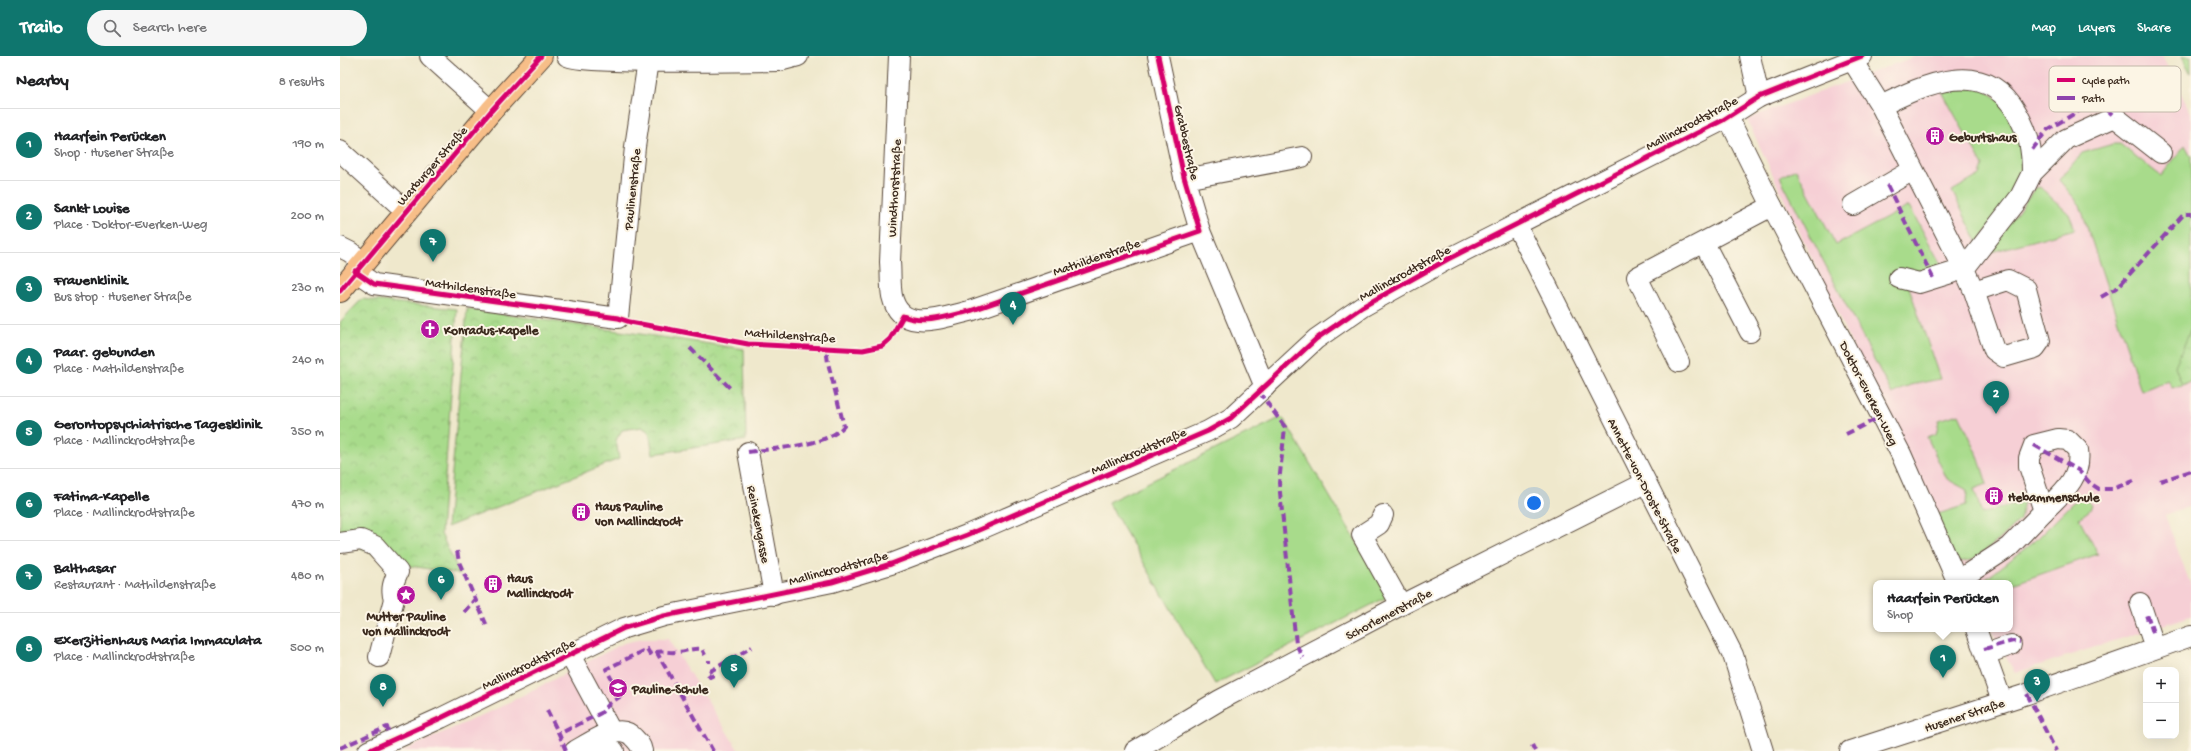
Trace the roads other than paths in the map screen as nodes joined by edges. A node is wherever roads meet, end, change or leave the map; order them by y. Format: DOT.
graph roads {
  1 [pos="430,56"];
  2 [pos="540,56"];
  3 [pos="567,56"];
  4 [pos="798,56"];
  5 [pos="899,56"];
  6 [pos="1158,56"];
  7 [pos="1750,56"];
  8 [pos="1857,58"];
  9 [pos="648,61"];
  10 [pos="1759,97"];
  11 [pos="1881,106"];
  12 [pos="491,111"];
  13 [pos="1728,117"];
  14 [pos="340,152"];
  15 [pos="2160,153"];
  16 [pos="1302,157"];
  17 [pos="1913,170"];
  18 [pos="2032,173"];
  19 [pos="1184,177"];
  20 [pos="1853,205"];
  21 [pos="1772,206"];
  22 [pos="406,211"];
  23 [pos="1516,224"];
  24 [pos="1200,231"];
  25 [pos="1704,244"];
  26 [pos="340,247"];
  27 [pos="359,266"];
  28 [pos="1964,269"];
  29 [pos="1899,278"];
  30 [pos="340,291"];
  31 [pos="1974,291"];
  32 [pos="903,316"];
  33 [pos="618,318"];
  34 [pos="1750,332"];
  35 [pos="1679,362"];
  36 [pos="1265,387"];
  37 [pos="748,452"];
  38 [pos="1645,483"];
  39 [pos="2044,511"];
  40 [pos="1382,515"];
  41 [pos="340,543"];
  42 [pos="1955,578"];
  43 [pos="774,595"];
  44 [pos="2140,603"];
  45 [pos="1401,605"];
  46 [pos="1977,632"];
  47 [pos="2191,636"];
  48 [pos="2011,645"];
  49 [pos="2155,648"];
  50 [pos="1986,654"];
  51 [pos="570,655"];
  52 [pos="380,657"];
  53 [pos="2002,701"];
  54 [pos="613,742"];
  55 [pos="580,748"];
  56 [pos="368,751"];
  57 [pos="642,751"];
  58 [pos="1135,751"];
  59 [pos="1762,751"];
  60 [pos="1850,751"];
  1 -- 12 [label="street"];
  2 -- 12 [label="main road, Warburger Straße"];
  3 -- 9 [label="street"];
  4 -- 9 [label="street"];
  5 -- 32 [label="street, Windthorststraße"];
  6 -- 19 [label="street, Grabbestraße"];
  7 -- 10 [label="street"];
  8 -- 10 [label="street, Mallinckrodtstraße"];
  8 -- 11 [label="street"];
  9 -- 33 [label="street, Paulinenstraße"];
  10 -- 13 [label="street, Mallinckrodtstraße"];
  11 -- 17 [label="street"];
  11 -- 18 [label="street"];
  12 -- 22 [label="main road, Warburger Straße"];
  13 -- 21 [label="street, Doktor-Everken-Weg"];
  13 -- 23 [label="street, Mallinckrodtstraße"];
  14 -- 22 [label="street, Warburger Straße"];
  15 -- 18 [label="street"];
  16 -- 19 [label="street, Grabbestraße"];
  17 -- 20 [label="street"];
  17 -- 28 [label="street"];
  18 -- 28 [label="street"];
  19 -- 24 [label="street, Grabbestraße"];
  21 -- 25 [label="street"];
  21 -- 42 [label="street, Doktor-Everken-Weg"];
  22 -- 27 [label="main road, Warburger Straße"];
  23 -- 36 [label="street, Mallinckrodtstraße"];
  23 -- 38 [label="street, Annette-von-Droste-Straße"];
  24 -- 32 [label="street, Mathildenstraße"];
  24 -- 36 [label="street, Grabbestraße"];
  25 -- 34 [label="street"];
  25 -- 35 [label="street"];
  26 -- 27 [label="street"];
  27 -- 30 [label="main road, Warburger Straße"];
  27 -- 33 [label="street, Mathildenstraße"];
  28 -- 29 [label="street"];
  28 -- 31 [label="street"];
  36 -- 43 [label="street, Mallinckrodtstraße"];
  37 -- 43 [label="street, Reinekengasse"];
  38 -- 45 [label="street, Schorlemerstraße"];
  38 -- 59 [label="street, Annette-von-Droste-Straße"];
  39 -- 42 [label="street"];
  40 -- 45 [label="street"];
  41 -- 52 [label="street"];
  43 -- 51 [label="street, Mallinckrodtstraße"];
  44 -- 49 [label="street"];
  45 -- 58 [label="street, Schorlemerstraße"];
  46 -- 50 [label="street"];
  47 -- 49 [label="street, Husener Straße"];
  48 -- 50 [label="street"];
  49 -- 53 [label="street, Husener Straße"];
  50 -- 53 [label="street"];
  51 -- 54 [label="street"];
  51 -- 56 [label="street, Mallinckrodtstraße"];
  53 -- 60 [label="street, Husener Straße"];
  54 -- 55 [label="street"];
  54 -- 57 [label="street"];
}
